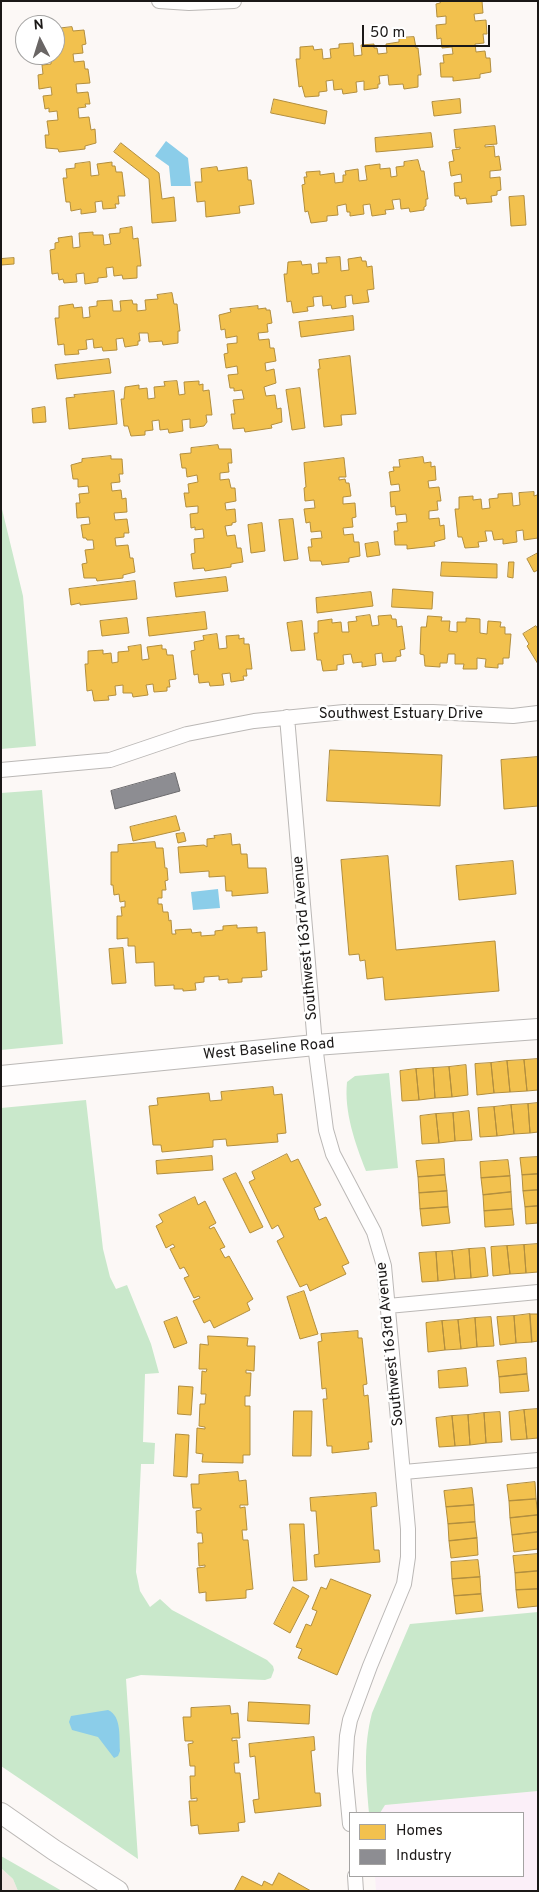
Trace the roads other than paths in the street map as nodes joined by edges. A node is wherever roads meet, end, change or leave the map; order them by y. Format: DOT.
graph roads {
  1 [pos="158,1"];
  2 [pos="234,1"];
  3 [pos="213,2"];
  4 [pos="538,713"];
  5 [pos="287,717"];
  6 [pos="1,770"];
  7 [pos="538,1029"];
  8 [pos="316,1046"];
  9 [pos="1,1076"];
  10 [pos="538,1292"];
  11 [pos="388,1306"];
  12 [pos="538,1460"];
  13 [pos="404,1472"];
  14 [pos="349,1813"];
  15 [pos="1,1814"];
  16 [pos="355,1877"];
  17 [pos="118,1891"];
  18 [pos="356,1891"];
  1 -- 3 [label="street"];
  2 -- 3 [label="street"];
  4 -- 5 [label="street, Southwest Estuary Drive"];
  5 -- 6 [label="street, Southwest Estuary Drive"];
  5 -- 8 [label="street, Southwest 163rd Avenue"];
  7 -- 8 [label="street, West Baseline Road"];
  8 -- 9 [label="street, West Baseline Road"];
  8 -- 11 [label="street, Southwest 163rd Avenue"];
  10 -- 11 [label="street"];
  11 -- 13 [label="street, Southwest 163rd Avenue"];
  12 -- 13 [label="street"];
  13 -- 14 [label="street, Southwest 163rd Avenue"];
  15 -- 17 [label="street"];
  16 -- 18 [label="street"];
}
